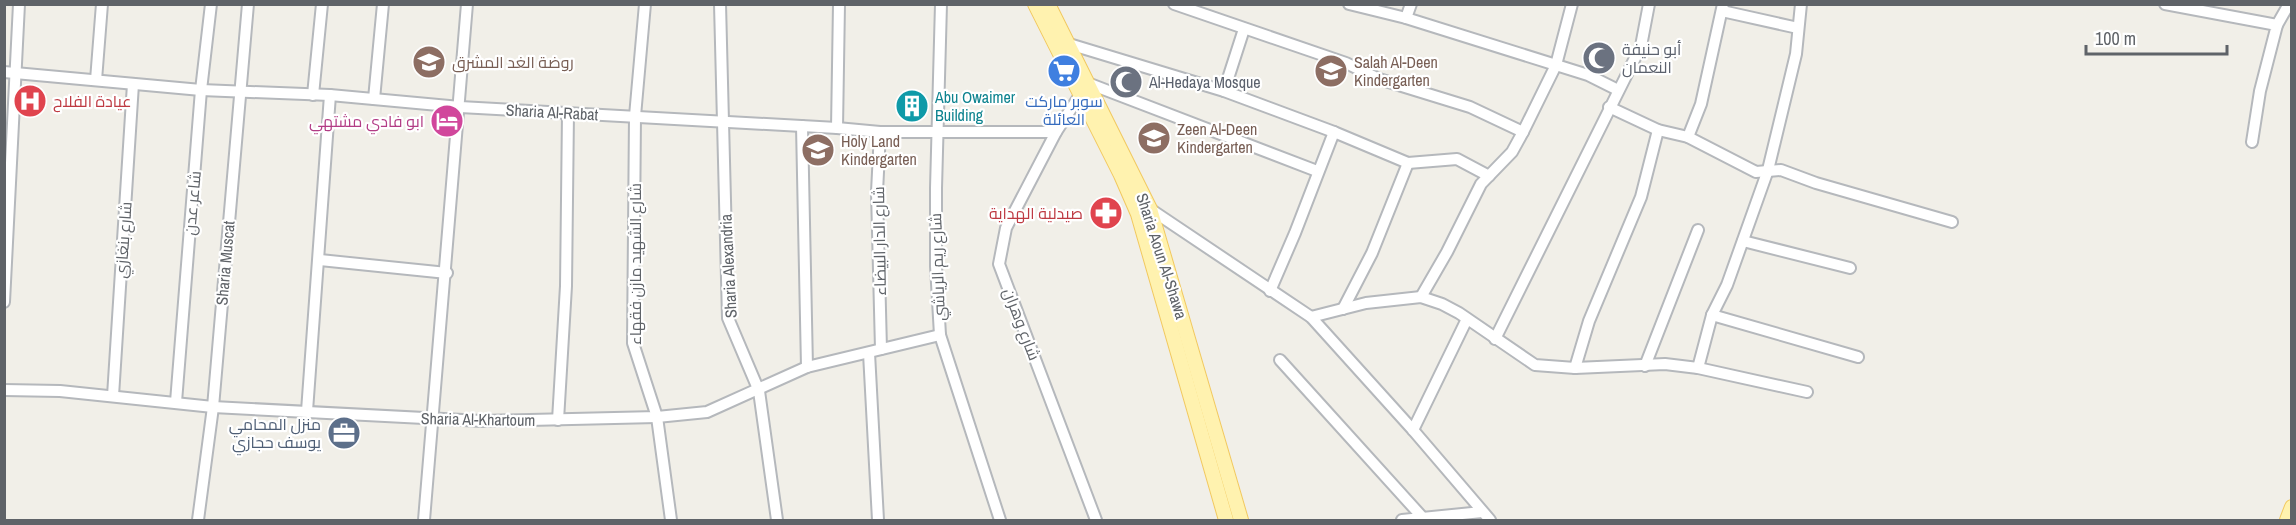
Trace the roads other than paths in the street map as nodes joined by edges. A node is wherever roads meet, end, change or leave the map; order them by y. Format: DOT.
graph roads {
  1 [pos="19,4"];
  2 [pos="102,4"];
  3 [pos="211,4"];
  4 [pos="248,4"];
  5 [pos="322,4"];
  6 [pos="383,4"];
  7 [pos="467,4"];
  8 [pos="645,4"];
  9 [pos="720,4"];
  10 [pos="839,4"];
  11 [pos="941,4"];
  12 [pos="1035,4"];
  13 [pos="1048,4"];
  14 [pos="1174,4"];
  15 [pos="1349,4"];
  16 [pos="1411,4"];
  17 [pos="1572,4"];
  18 [pos="1649,4"];
  19 [pos="1801,4"];
  20 [pos="2165,4"];
  21 [pos="2289,4"];
  22 [pos="1723,8"];
  23 [pos="1406,18"];
  24 [pos="2277,25"];
  25 [pos="1798,28"];
  26 [pos="1244,29"];
  27 [pos="1069,44"];
  28 [pos="1556,65"];
  29 [pos="4,72"];
  30 [pos="18,73"];
  31 [pos="96,80"];
  32 [pos="133,84"];
  33 [pos="201,90"];
  34 [pos="1085,90"];
  35 [pos="1618,90"];
  36 [pos="1224,91"];
  37 [pos="240,92"];
  38 [pos="313,95"];
  39 [pos="330,95"];
  40 [pos="374,99"];
  41 [pos="460,107"];
  42 [pos="1609,107"];
  43 [pos="568,113"];
  44 [pos="635,116"];
  45 [pos="723,122"];
  46 [pos="802,126"];
  47 [pos="837,128"];
  48 [pos="1658,130"];
  49 [pos="880,132"];
  50 [pos="938,132"];
  51 [pos="1056,132"];
  52 [pos="1334,132"];
  53 [pos="1523,132"];
  54 [pos="1688,138"];
  55 [pos="2252,142"];
  56 [pos="1408,163"];
  57 [pos="1768,170"];
  58 [pos="1317,171"];
  59 [pos="1489,176"];
  60 [pos="1150,209"];
  61 [pos="1952,222"];
  62 [pos="1698,230"];
  63 [pos="1743,241"];
  64 [pos="320,260"];
  65 [pos="1850,268"];
  66 [pos="447,273"];
  67 [pos="1270,291"];
  68 [pos="1420,297"];
  69 [pos="4,302"];
  70 [pos="1343,309"];
  71 [pos="1713,315"];
  72 [pos="1311,317"];
  73 [pos="1467,320"];
  74 [pos="940,335"];
  75 [pos="1495,339"];
  76 [pos="881,349"];
  77 [pos="869,353"];
  78 [pos="1858,357"];
  79 [pos="1280,360"];
  80 [pos="1645,366"];
  81 [pos="807,368"];
  82 [pos="1575,368"];
  83 [pos="1698,368"];
  84 [pos="4,390"];
  85 [pos="759,390"];
  86 [pos="1807,392"];
  87 [pos="113,396"];
  88 [pos="176,402"];
  89 [pos="213,407"];
  90 [pos="307,411"];
  91 [pos="657,417"];
  92 [pos="432,418"];
  93 [pos="558,420"];
  94 [pos="1413,430"];
  95 [pos="2292,507"];
  96 [pos="1486,516"];
  97 [pos="1427,518"];
  98 [pos="198,520"];
  99 [pos="424,520"];
  100 [pos="671,520"];
  101 [pos="777,520"];
  102 [pos="878,520"];
  103 [pos="1000,520"];
  104 [pos="1096,520"];
  105 [pos="1226,520"];
  106 [pos="1241,520"];
  107 [pos="1402,520"];
  108 [pos="2287,520"];
  1 -- 30 [label="street"];
  2 -- 31 [label="street"];
  3 -- 33 [label="street, شاعر عدن"];
  4 -- 37 [label="street, Sharia Muscat"];
  5 -- 38 [label="street"];
  6 -- 40 [label="street"];
  7 -- 41 [label="street"];
  8 -- 44 [label="street, شارع الشهيد مازن فقهاء"];
  9 -- 45 [label="street, Sharia Alexandria"];
  10 -- 47 [label="street"];
  11 -- 50 [label="street, شارع ريم الرياشي"];
  12 -- 34 [label="main road, Sharia Aoun Al-Shawa"];
  13 -- 27 [label="main road, Sharia Aoun Al-Shawa"];
  14 -- 26 [label="street"];
  15 -- 23 [label="street"];
  16 -- 23 [label="street"];
  17 -- 28 [label="street"];
  18 -- 35 [label="street"];
  19 -- 25 [label="street"];
  20 -- 24 [label="street"];
  21 -- 24 [label="street"];
  22 -- 25 [label="street"];
  22 -- 54 [label="street"];
  23 -- 28 [label="street"];
  24 -- 55 [label="street"];
  25 -- 57 [label="street"];
  26 -- 36 [label="street"];
  26 -- 53 [label="street"];
  27 -- 34 [label="main road, Sharia Aoun Al-Shawa"];
  27 -- 36 [label="street"];
  28 -- 35 [label="street"];
  28 -- 53 [label="street"];
  29 -- 30 [label="street, Sharia Al-Rabat"];
  30 -- 31 [label="street, Sharia Al-Rabat"];
  30 -- 69 [label="street"];
  31 -- 32 [label="street, Sharia Al-Rabat"];
  32 -- 33 [label="street, Sharia Al-Rabat"];
  32 -- 87 [label="street, شارع بنغازي"];
  33 -- 37 [label="street, Sharia Al-Rabat"];
  33 -- 88 [label="street, شاعر عدن"];
  34 -- 51 [label="street"];
  34 -- 58 [label="street"];
  34 -- 60 [label="main road, Sharia Aoun Al-Shawa"];
  34 -- 105 [label="main road, Sharia Aoun Al-Shawa"];
  35 -- 42 [label="street"];
  36 -- 52 [label="street"];
  37 -- 38 [label="street, Sharia Al-Rabat"];
  37 -- 89 [label="street, Sharia Muscat"];
  38 -- 39 [label="street, Sharia Al-Rabat"];
  39 -- 40 [label="street, Sharia Al-Rabat"];
  39 -- 64 [label="street"];
  40 -- 41 [label="street, Sharia Al-Rabat"];
  41 -- 43 [label="street, Sharia Al-Rabat"];
  41 -- 66 [label="street"];
  42 -- 48 [label="street"];
  42 -- 75 [label="street"];
  43 -- 44 [label="street, Sharia Al-Rabat"];
  43 -- 93 [label="street"];
  44 -- 45 [label="street, Sharia Al-Rabat"];
  44 -- 91 [label="street, شارع الشهيد مازن فقهاء"];
  45 -- 46 [label="street, Sharia Al-Rabat"];
  45 -- 85 [label="street, Sharia Alexandria"];
  46 -- 47 [label="street, Sharia Al-Rabat"];
  46 -- 81 [label="street"];
  47 -- 49 [label="street, Sharia Al-Rabat"];
  48 -- 54 [label="street"];
  48 -- 82 [label="street"];
  49 -- 50 [label="street, Sharia Al-Rabat"];
  49 -- 76 [label="street, شارع الدار البيضاء"];
  50 -- 51 [label="street, Sharia Al-Rabat"];
  50 -- 74 [label="street, شارع ريم الرياشي"];
  51 -- 104 [label="street, شارع وهران"];
  52 -- 56 [label="street"];
  52 -- 58 [label="street"];
  53 -- 59 [label="street"];
  54 -- 57 [label="street"];
  56 -- 59 [label="street"];
  56 -- 70 [label="street"];
  57 -- 61 [label="street"];
  57 -- 63 [label="street"];
  58 -- 67 [label="street"];
  59 -- 68 [label="street"];
  60 -- 67 [label="street"];
  60 -- 106 [label="main road, Sharia Aoun Al-Shawa"];
  62 -- 80 [label="street"];
  63 -- 65 [label="street"];
  63 -- 71 [label="street"];
  64 -- 66 [label="street"];
  64 -- 90 [label="street"];
  66 -- 92 [label="street"];
  67 -- 72 [label="street"];
  68 -- 70 [label="street"];
  68 -- 73 [label="street"];
  70 -- 72 [label="street"];
  71 -- 78 [label="street"];
  71 -- 83 [label="street"];
  72 -- 94 [label="street"];
  73 -- 75 [label="street"];
  73 -- 94 [label="street"];
  74 -- 76 [label="street, Sharia Al-Khartoum"];
  74 -- 103 [label="street, شارع ريم الرياشي"];
  75 -- 82 [label="street"];
  76 -- 77 [label="street, Sharia Al-Khartoum"];
  77 -- 81 [label="street, Sharia Al-Khartoum"];
  77 -- 102 [label="street"];
  79 -- 97 [label="street"];
  80 -- 82 [label="street"];
  80 -- 83 [label="street"];
  81 -- 85 [label="street, Sharia Al-Khartoum"];
  83 -- 86 [label="street"];
  84 -- 87 [label="street, Sharia Al-Khartoum"];
  85 -- 91 [label="street, Sharia Al-Khartoum"];
  85 -- 101 [label="street, Sharia Alexandria"];
  87 -- 88 [label="street, Sharia Al-Khartoum"];
  88 -- 89 [label="street, Sharia Al-Khartoum"];
  89 -- 90 [label="street, Sharia Al-Khartoum"];
  89 -- 98 [label="street, Sharia Muscat"];
  90 -- 92 [label="street, Sharia Al-Khartoum"];
  91 -- 93 [label="street, Sharia Al-Khartoum"];
  91 -- 100 [label="street, شارع الشهيد مازن فقهاء"];
  92 -- 93 [label="street, Sharia Al-Khartoum"];
  92 -- 99 [label="street"];
  94 -- 96 [label="street"];
  95 -- 108 [label="main road"];
  96 -- 97 [label="street"];
  97 -- 107 [label="street"];
}
